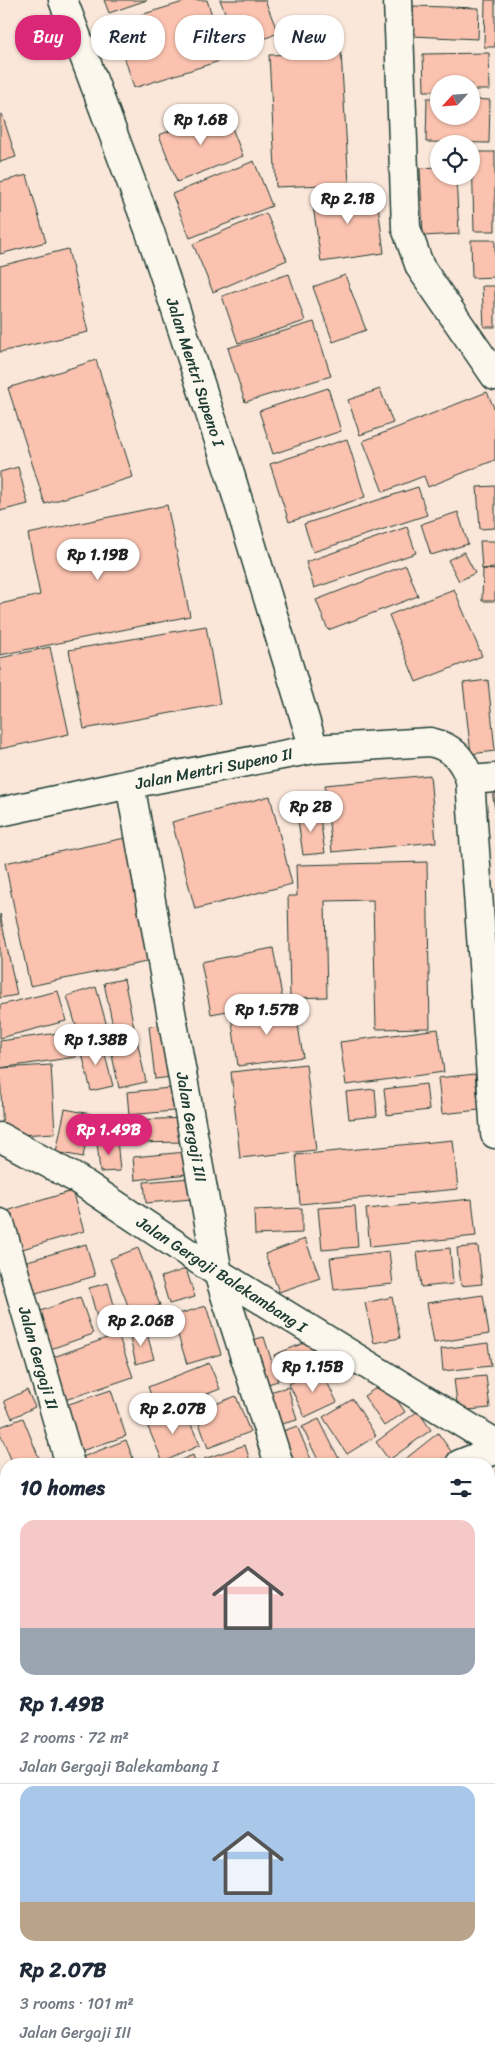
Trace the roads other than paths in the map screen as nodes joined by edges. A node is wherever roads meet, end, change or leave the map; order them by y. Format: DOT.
graph roads {
  1 [pos="62,0"];
  2 [pos="398,0"];
  3 [pos="495,376"];
  4 [pos="314,749"];
  5 [pos="482,779"];
  6 [pos="130,784"];
  7 [pos="0,812"];
  8 [pos="495,1134"];
  9 [pos="0,1137"];
  10 [pos="0,1223"];
  11 [pos="218,1273"];
  12 [pos="495,1443"];
  13 [pos="495,1450"];
  14 [pos="68,1458"];
  15 [pos="277,1458"];
  16 [pos="475,1458"];
  1 -- 4 [label="street, Jalan Mentri Supeno I"];
  2 -- 3 [label="street"];
  4 -- 5 [label="street, Jalan Mentri Supeno II"];
  4 -- 6 [label="street, Jalan Mentri Supeno II"];
  5 -- 8 [label="street"];
  6 -- 7 [label="street, Jalan Mentri Supeno II"];
  6 -- 11 [label="street, Jalan Gergaji III"];
  9 -- 11 [label="street, Jalan Gergaji Balekambang I"];
  10 -- 14 [label="street, Jalan Gergaji II"];
  11 -- 12 [label="street, Jalan Gergaji Balekambang I"];
  11 -- 15 [label="street, Jalan Gergaji III"];
  13 -- 16 [label="street"];
}
